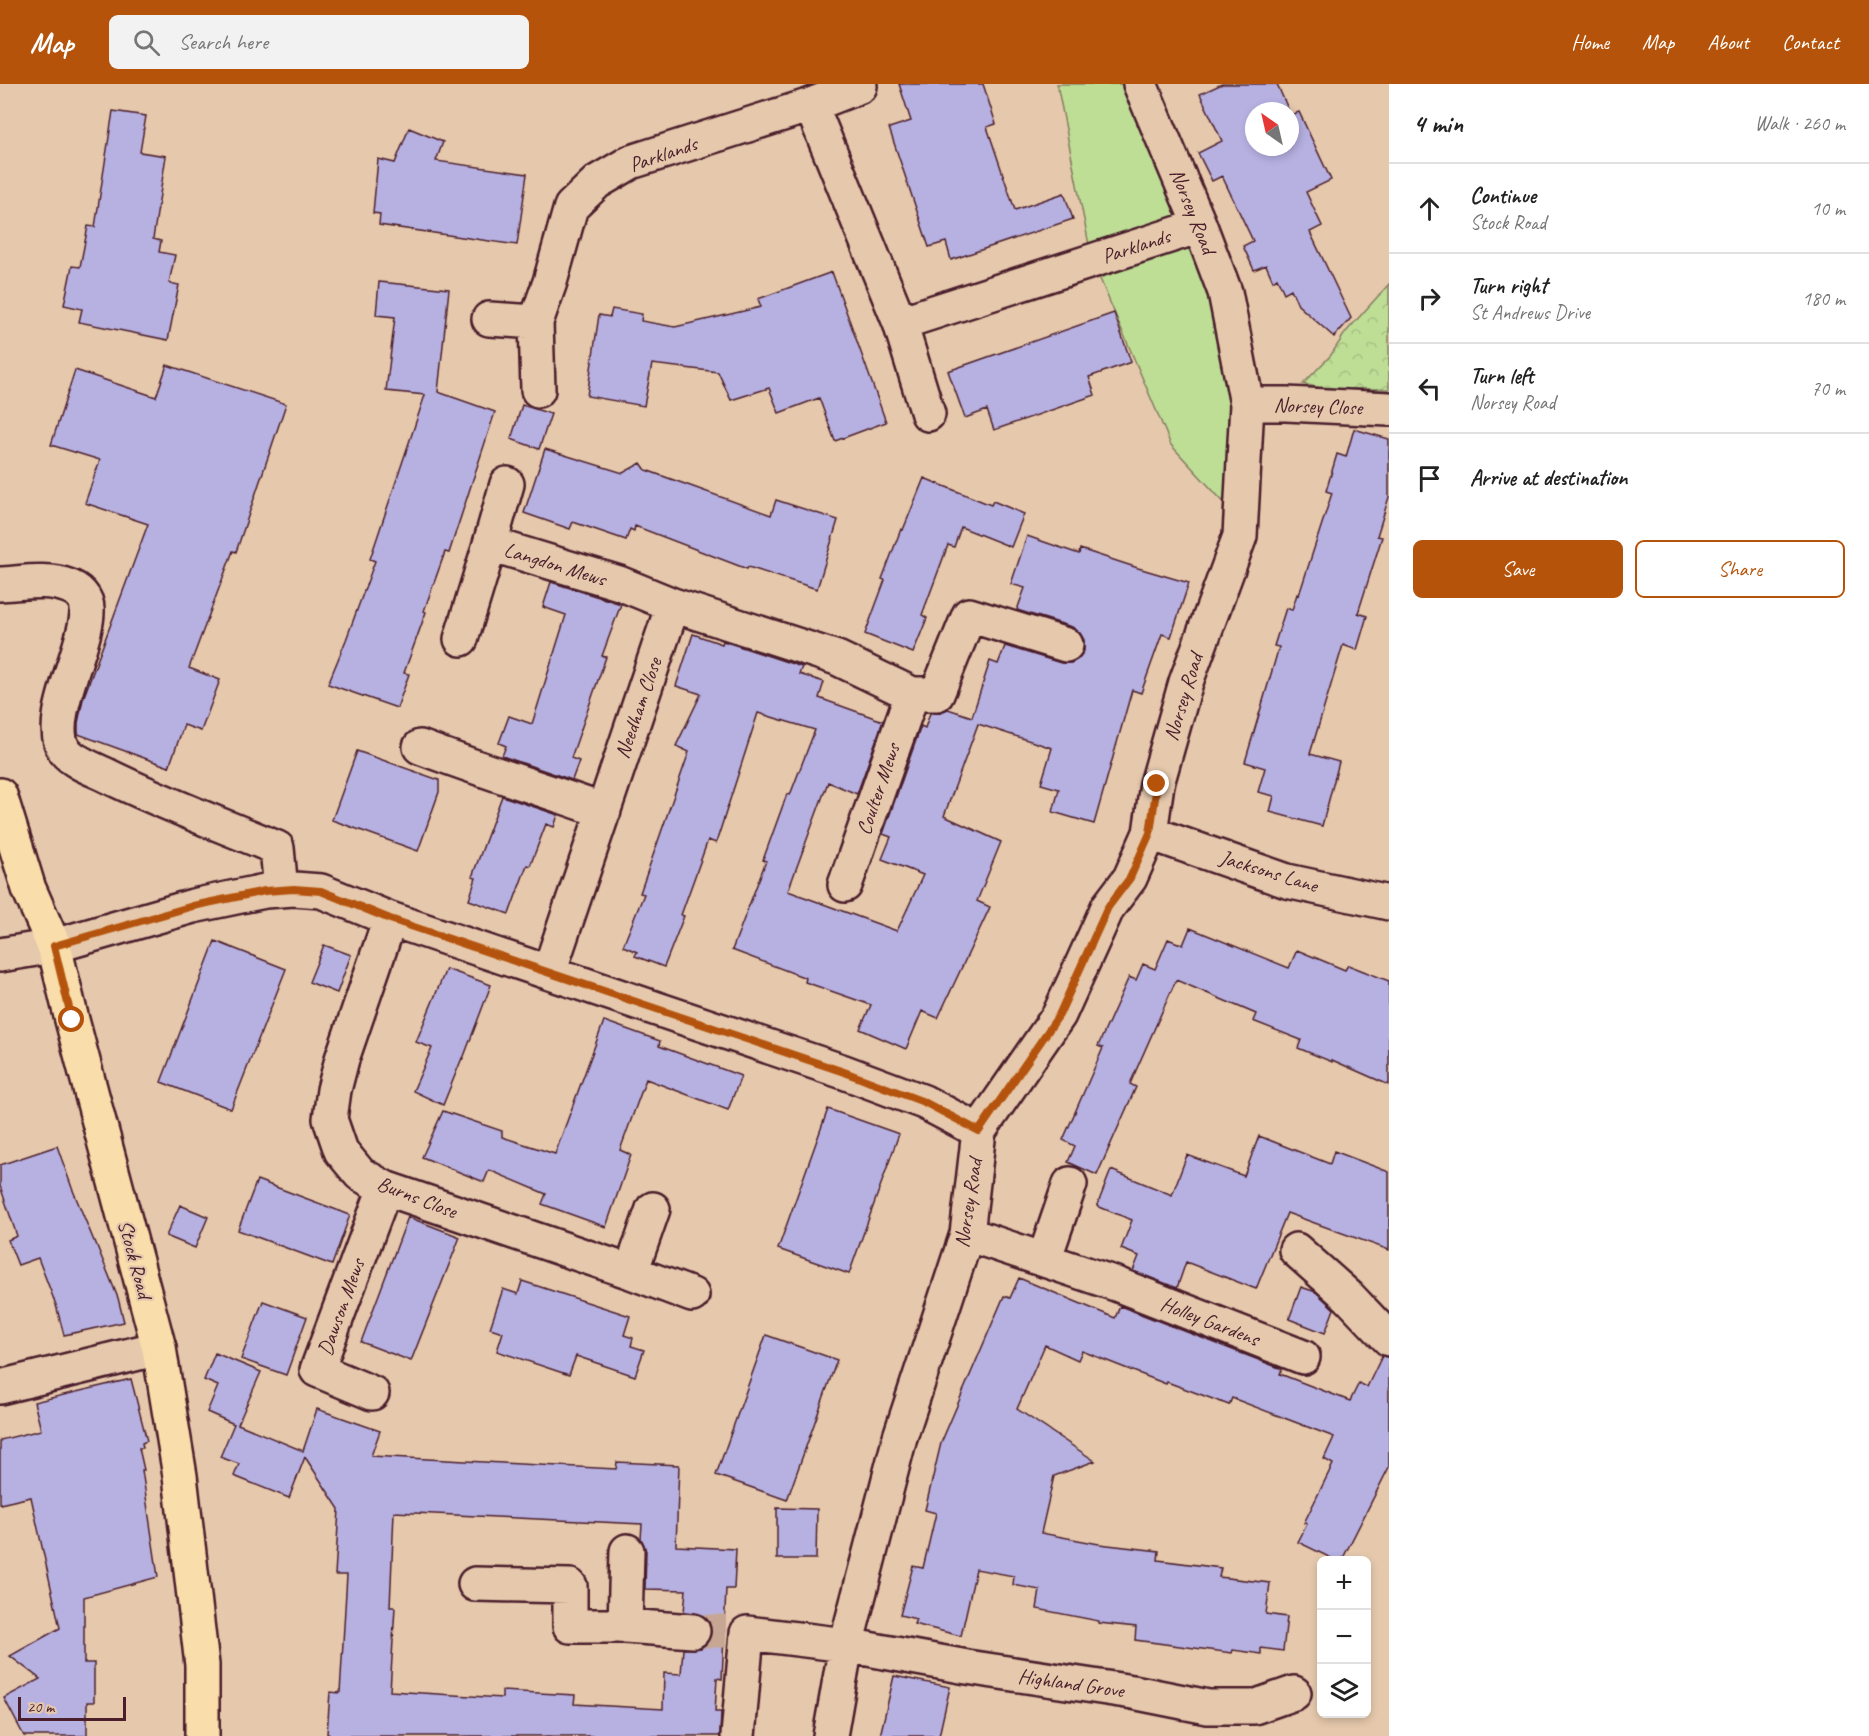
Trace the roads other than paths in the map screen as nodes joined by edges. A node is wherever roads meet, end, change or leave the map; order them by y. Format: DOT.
graph roads {
  1 [pos="1140,84"];
  2 [pos="860,86"];
  3 [pos="811,105"];
  4 [pos="1200,226"];
  5 [pos="489,319"];
  6 [pos="536,322"];
  7 [pos="900,323"];
  8 [pos="537,390"];
  9 [pos="1247,404"];
  10 [pos="1389,408"];
  11 [pos="928,414"];
  12 [pos="507,484"];
  13 [pos="490,544"];
  14 [pos="0,584"];
  15 [pos="673,604"];
  16 [pos="461,639"];
  17 [pos="1066,645"];
  18 [pos="912,694"];
  19 [pos="420,747"];
  20 [pos="0,795"];
  21 [pos="604,810"];
  22 [pos="1150,833"];
  23 [pos="845,885"];
  24 [pos="281,890"];
  25 [pos="1389,903"];
  26 [pos="390,919"];
  27 [pos="54,946"];
  28 [pos="0,956"];
  29 [pos="549,972"];
  30 [pos="979,1131"];
  31 [pos="1070,1184"];
  32 [pos="385,1188"];
  33 [pos="653,1209"];
  34 [pos="967,1234"];
  35 [pos="1296,1250"];
  36 [pos="1044,1260"];
  37 [pos="631,1272"];
  38 [pos="692,1295"];
  39 [pos="1389,1339"];
  40 [pos="159,1348"];
  41 [pos="1303,1357"];
  42 [pos="0,1387"];
  43 [pos="372,1394"];
  44 [pos="627,1551"];
  45 [pos="475,1584"];
  46 [pos="625,1626"];
  47 [pos="693,1631"];
  48 [pos="846,1645"];
  49 [pos="1294,1693"];
  50 [pos="202,1736"];
  51 [pos="738,1736"];
  52 [pos="830,1736"];
  1 -- 4 [label="street, Norsey Road"];
  2 -- 3 [label="street, Parklands"];
  3 -- 6 [label="street, Parklands"];
  3 -- 7 [label="street"];
  4 -- 7 [label="street, Parklands"];
  4 -- 9 [label="street, Norsey Road"];
  5 -- 6 [label="street"];
  6 -- 8 [label="street, Parklands"];
  7 -- 11 [label="street"];
  9 -- 10 [label="street, Norsey Close"];
  9 -- 22 [label="street, Norsey Road"];
  12 -- 13 [label="street, Langdon Mews"];
  13 -- 15 [label="street, Langdon Mews"];
  13 -- 16 [label="street, Langdon Mews"];
  14 -- 24 [label="street"];
  15 -- 18 [label="street"];
  15 -- 21 [label="street, Needham Close"];
  17 -- 18 [label="street"];
  18 -- 23 [label="street, Coulter Mews"];
  19 -- 21 [label="street"];
  20 -- 27 [label="main road, Stock Road"];
  21 -- 29 [label="street, Needham Close"];
  22 -- 25 [label="street, Jacksons Lane"];
  22 -- 30 [label="street, Norsey Road"];
  24 -- 26 [label="street"];
  24 -- 27 [label="street"];
  26 -- 29 [label="street"];
  26 -- 32 [label="street, Burns Close"];
  27 -- 28 [label="street"];
  27 -- 40 [label="main road, Stock Road"];
  29 -- 30 [label="street"];
  30 -- 34 [label="street, Norsey Road"];
  31 -- 36 [label="street"];
  32 -- 37 [label="street, Burns Close"];
  32 -- 43 [label="street, Dawson Mews"];
  33 -- 37 [label="street"];
  34 -- 36 [label="street, Holley Gardens"];
  34 -- 48 [label="street, Norsey Road"];
  35 -- 39 [label="street"];
  36 -- 41 [label="street, Holley Gardens"];
  37 -- 38 [label="street, Burns Close"];
  40 -- 42 [label="street"];
  40 -- 50 [label="main road, Stock Road"];
  44 -- 46 [label="street"];
  45 -- 46 [label="street"];
  46 -- 47 [label="street"];
  48 -- 49 [label="street, Highland Grove"];
  48 -- 51 [label="street, Highland Grove"];
  48 -- 52 [label="street, Norsey Road"];
}
